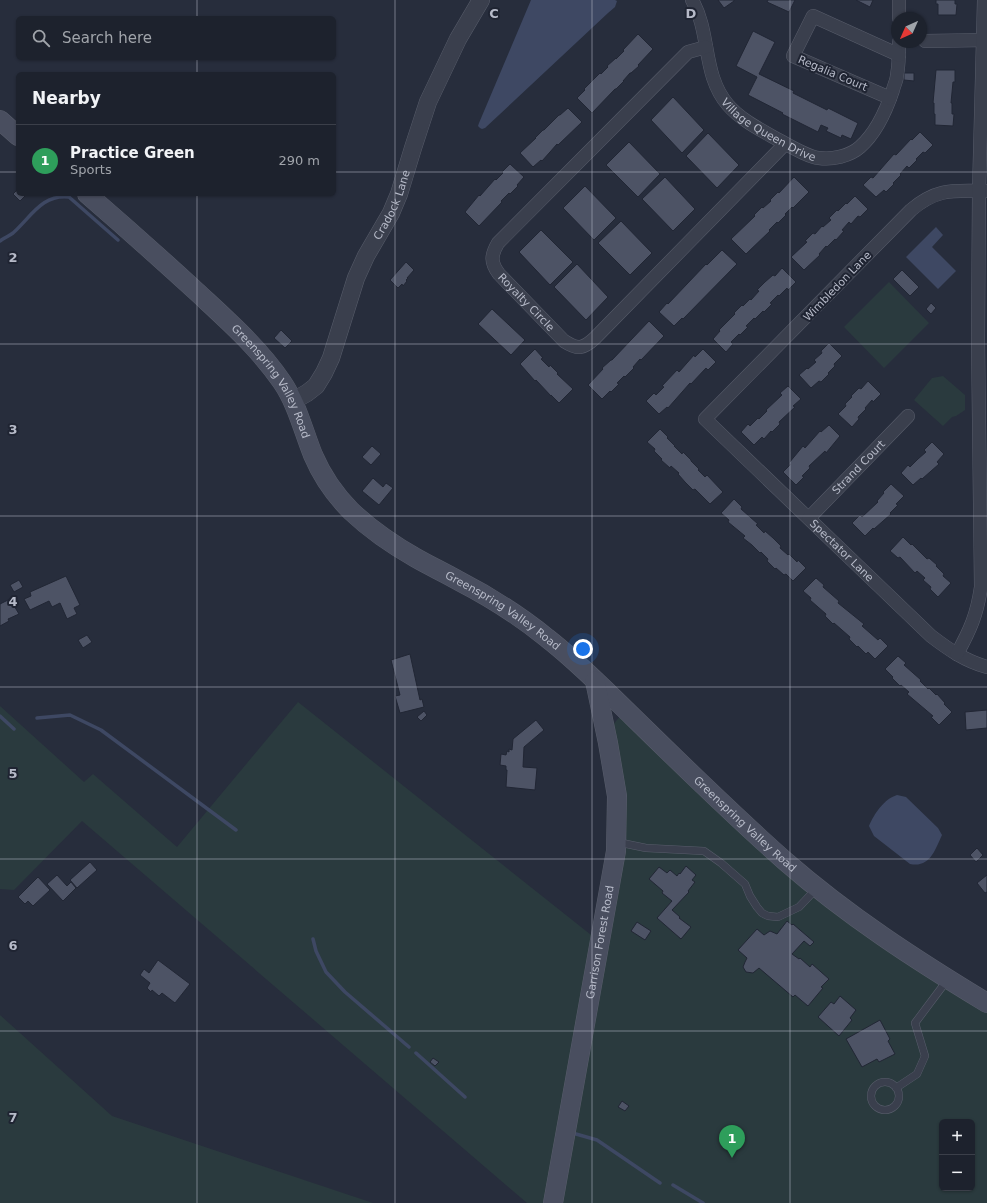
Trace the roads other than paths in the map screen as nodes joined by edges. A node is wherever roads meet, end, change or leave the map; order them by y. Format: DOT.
graph roads {
  1 [pos="481,0"];
  2 [pos="692,0"];
  3 [pos="899,0"];
  4 [pos="984,0"];
  5 [pos="899,12"];
  6 [pos="927,40"];
  7 [pos="985,40"];
  8 [pos="706,47"];
  9 [pos="899,48"];
  10 [pos="898,55"];
  11 [pos="890,98"];
  12 [pos="0,120"];
  13 [pos="16,134"];
  14 [pos="785,144"];
  15 [pos="983,191"];
  16 [pos="88,196"];
  17 [pos="983,338"];
  18 [pos="293,401"];
  19 [pos="908,416"];
  20 [pos="706,420"];
  21 [pos="983,432"];
  22 [pos="809,518"];
  23 [pos="983,523"];
  24 [pos="957,654"];
  25 [pos="987,667"];
  26 [pos="595,681"];
  27 [pos="616,842"];
  28 [pos="817,888"];
  29 [pos="948,979"];
  30 [pos="987,1003"];
  31 [pos="896,1088"];
  32 [pos="553,1203"];
  1 -- 18 [label="street, Cradock Lane"];
  2 -- 8 [label="street, Village Queen Drive"];
  3 -- 5 [label="street"];
  4 -- 7 [label="street"];
  6 -- 7 [label="street"];
  7 -- 15 [label="street"];
  8 -- 14 [label="street, Village Queen Drive"];
  8 -- 14 [label="street, Royalty Circle"];
  9 -- 10 [label="street, Village Queen Drive"];
  10 -- 11 [label="street, Village Queen Drive"];
  10 -- 11 [label="street, Regalia Court"];
  11 -- 14 [label="street, Village Queen Drive"];
  12 -- 13 [label="main road"];
  15 -- 17 [label="street"];
  15 -- 20 [label="street, Wimbledon Lane"];
  16 -- 18 [label="main road, Greenspring Valley Road"];
  17 -- 21 [label="street"];
  18 -- 26 [label="main road, Greenspring Valley Road"];
  19 -- 22 [label="street, Strand Court"];
  20 -- 22 [label="street, Spectator Lane"];
  21 -- 23 [label="street"];
  22 -- 24 [label="street, Spectator Lane"];
  23 -- 24 [label="street"];
  24 -- 25 [label="street, Spectator Lane"];
  26 -- 27 [label="main road, Garrison Forest Road"];
  26 -- 28 [label="main road, Greenspring Valley Road"];
  27 -- 28 [label="lane"];
  27 -- 32 [label="main road, Garrison Forest Road"];
  28 -- 29 [label="main road, Greenspring Valley Road"];
  29 -- 30 [label="main road, Greenspring Valley Road"];
  29 -- 31 [label="lane"];
}
